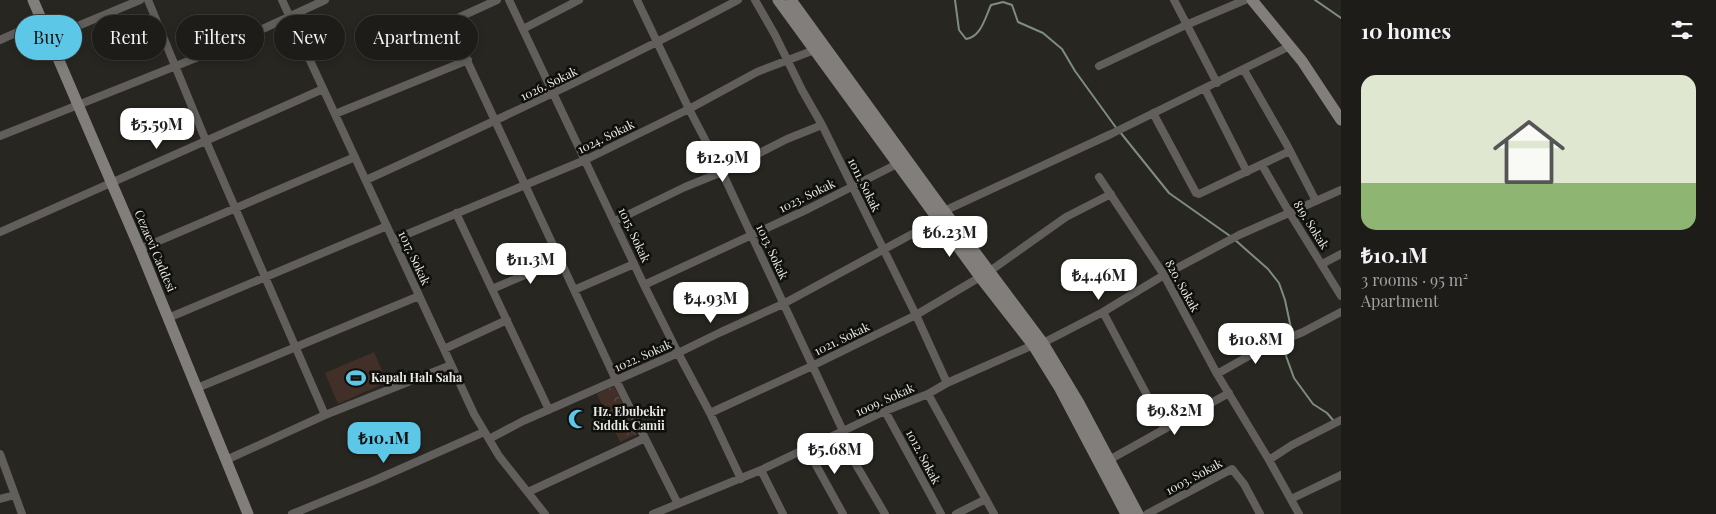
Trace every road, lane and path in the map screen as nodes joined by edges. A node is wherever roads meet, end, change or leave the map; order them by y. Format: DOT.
graph roads {
  1 [pos="33,0"];
  2 [pos="140,0"];
  3 [pos="148,0"];
  4 [pos="282,0"];
  5 [pos="325,0"];
  6 [pos="498,0"];
  7 [pos="509,0"];
  8 [pos="579,0"];
  9 [pos="637,0"];
  10 [pos="738,0"];
  11 [pos="755,0"];
  12 [pos="778,0"];
  13 [pos="791,0"];
  14 [pos="1174,0"];
  15 [pos="1245,0"];
  16 [pos="1252,0"];
  17 [pos="39,15"];
  18 [pos="289,15"];
  19 [pos="291,15"];
  20 [pos="465,15"];
  21 [pos="274,23"];
  22 [pos="82,24"];
  23 [pos="1186,24"];
  24 [pos="523,29"];
  25 [pos="15,33"];
  26 [pos="0,40"];
  27 [pos="657,43"];
  28 [pos="1290,46"];
  29 [pos="820,48"];
  30 [pos="58,60"];
  31 [pos="309,60"];
  32 [pos="468,60"];
  33 [pos="786,60"];
  34 [pos="1099,66"];
  35 [pos="176,67"];
  36 [pos="1244,70"];
  37 [pos="1217,83"];
  38 [pos="1205,88"];
  39 [pos="323,89"];
  40 [pos="554,94"];
  41 [pos="77,104"];
  42 [pos="689,109"];
  43 [pos="1153,113"];
  44 [pos="335,114"];
  45 [pos="1341,120"];
  46 [pos="496,121"];
  47 [pos="822,125"];
  48 [pos="0,136"];
  49 [pos="206,141"];
  50 [pos="1290,151"];
  51 [pos="355,157"];
  52 [pos="585,160"];
  53 [pos="897,164"];
  54 [pos="1262,165"];
  55 [pos="722,172"];
  56 [pos="1247,172"];
  57 [pos="1099,177"];
  58 [pos="366,180"];
  59 [pos="111,182"];
  60 [pos="526,184"];
  61 [pos="853,186"];
  62 [pos="1341,190"];
  63 [pos="1111,194"];
  64 [pos="1316,200"];
  65 [pos="236,208"];
  66 [pos="1289,212"];
  67 [pos="456,213"];
  68 [pos="941,215"];
  69 [pos="615,221"];
  70 [pos="387,226"];
  71 [pos="0,232"];
  72 [pos="751,235"];
  73 [pos="393,240"];
  74 [pos="140,249"];
  75 [pos="883,249"];
  76 [pos="1341,254"];
  77 [pos="560,260"];
  78 [pos="634,264"];
  79 [pos="1322,264"];
  80 [pos="985,274"];
  81 [pos="1164,275"];
  82 [pos="266,277"];
  83 [pos="644,285"];
  84 [pos="492,289"];
  85 [pos="574,290"];
  86 [pos="419,296"];
  87 [pos="1341,296"];
  88 [pos="783,304"];
  89 [pos="1103,312"];
  90 [pos="1341,312"];
  91 [pos="916,315"];
  92 [pos="168,318"];
  93 [pos="507,320"];
  94 [pos="1038,344"];
  95 [pos="296,347"];
  96 [pos="444,349"];
  97 [pos="678,353"];
  98 [pos="451,365"];
  99 [pos="812,366"];
  100 [pos="1217,374"];
  101 [pos="616,380"];
  102 [pos="947,382"];
  103 [pos="197,388"];
  104 [pos="1229,393"];
  105 [pos="928,394"];
  106 [pos="550,410"];
  107 [pos="885,411"];
  108 [pos="710,413"];
  109 [pos="326,415"];
  110 [pos="1341,420"];
  111 [pos="1165,429"];
  112 [pos="843,431"];
  113 [pos="484,432"];
  114 [pos="645,438"];
  115 [pos="489,439"];
  116 [pos="806,448"];
  117 [pos="0,454"];
  118 [pos="226,460"];
  119 [pos="1109,460"];
  120 [pos="1269,460"];
  121 [pos="761,470"];
  122 [pos="1341,475"];
  123 [pos="741,479"];
  124 [pos="528,492"];
  125 [pos="15,495"];
  126 [pos="0,499"];
  127 [pos="986,499"];
  128 [pos="1291,499"];
  129 [pos="678,504"];
  130 [pos="667,511"];
  131 [pos="22,514"];
  132 [pos="248,514"];
  133 [pos="292,514"];
  134 [pos="545,514"];
  135 [pos="653,514"];
  136 [pos="783,514"];
  137 [pos="843,514"];
  138 [pos="885,514"];
  139 [pos="941,514"];
  140 [pos="956,514"];
  141 [pos="994,514"];
  142 [pos="1126,514"];
  143 [pos="1138,514"];
  144 [pos="1147,514"];
  145 [pos="1260,514"];
  146 [pos="1299,514"];
  1 -- 17 [label="street, Cezaevi Caddesi"];
  2 -- 22 [label="street"];
  3 -- 35 [label="street"];
  4 -- 18 [label="street, 1017. Sokak"];
  5 -- 19 [label="street"];
  6 -- 20 [label="street"];
  7 -- 24 [label="street, 1015. Sokak"];
  8 -- 24 [label="street"];
  9 -- 27 [label="street, 1013. Sokak"];
  10 -- 27 [label="street, 1026. Sokak"];
  11 -- 33 [label="street, 1011. Sokak"];
  12 -- 29 [label="street"];
  13 -- 29 [label="street"];
  14 -- 23 [label="street"];
  15 -- 23 [label="street"];
  16 -- 28 [label="street"];
  21 -- 35 [label="street"];
  23 -- 34 [label="street"];
  23 -- 37 [label="street"];
  24 -- 40 [label="street, 1015. Sokak"];
  25 -- 26 [label="street"];
  27 -- 40 [label="street, 1026. Sokak"];
  27 -- 42 [label="street, 1013. Sokak"];
  28 -- 36 [label="street, 1022. Sokak"];
  28 -- 45 [label="street"];
  29 -- 33 [label="street, 1024. Sokak"];
  29 -- 53 [label="street"];
  29 -- 68 [label="street"];
  30 -- 41 [label="street, Cezaevi Caddesi"];
  31 -- 39 [label="street, 1017. Sokak"];
  32 -- 44 [label="street"];
  32 -- 46 [label="street"];
  33 -- 42 [label="street, 1024. Sokak"];
  33 -- 47 [label="street, 1011. Sokak"];
  35 -- 41 [label="street"];
  35 -- 49 [label="street"];
  36 -- 37 [label="street, 1022. Sokak"];
  36 -- 50 [label="street"];
  37 -- 38 [label="street, 1022. Sokak"];
  38 -- 43 [label="street, 1022. Sokak"];
  38 -- 56 [label="street"];
  39 -- 44 [label="street, 1017. Sokak"];
  39 -- 49 [label="street"];
  40 -- 46 [label="street, 1026. Sokak"];
  40 -- 52 [label="street, 1015. Sokak"];
  41 -- 48 [label="street"];
  41 -- 59 [label="street, Cezaevi Caddesi"];
  42 -- 52 [label="street, 1024. Sokak"];
  42 -- 55 [label="street, 1013. Sokak"];
  43 -- 56 [label="street"];
  43 -- 68 [label="street, 1022. Sokak"];
  44 -- 51 [label="street, 1017. Sokak"];
  46 -- 58 [label="street, 1026. Sokak"];
  46 -- 60 [label="street"];
  47 -- 55 [label="street"];
  47 -- 61 [label="street, 1011. Sokak"];
  49 -- 59 [label="street"];
  49 -- 65 [label="street"];
  50 -- 54 [label="street"];
  50 -- 64 [label="street"];
  51 -- 58 [label="street, 1017. Sokak"];
  51 -- 65 [label="street"];
  52 -- 60 [label="street, 1024. Sokak"];
  52 -- 69 [label="street, 1015. Sokak"];
  53 -- 61 [label="street, 1023. Sokak"];
  53 -- 68 [label="street"];
  54 -- 56 [label="street"];
  54 -- 66 [label="street, 819. Sokak"];
  55 -- 69 [label="street"];
  55 -- 72 [label="street, 1013. Sokak"];
  57 -- 63 [label="street, 820. Sokak"];
  58 -- 70 [label="street, 1017. Sokak"];
  59 -- 71 [label="street"];
  59 -- 74 [label="street, Cezaevi Caddesi"];
  60 -- 67 [label="street, 1024. Sokak"];
  60 -- 77 [label="street"];
  61 -- 72 [label="street, 1023. Sokak"];
  61 -- 75 [label="street, 1011. Sokak"];
  62 -- 64 [label="street, 1009. Sokak"];
  63 -- 80 [label="street, 1021. Sokak"];
  63 -- 81 [label="street, 820. Sokak"];
  64 -- 66 [label="street, 1009. Sokak"];
  65 -- 74 [label="street"];
  65 -- 82 [label="street"];
  66 -- 79 [label="street, 819. Sokak"];
  66 -- 81 [label="street, 1009. Sokak"];
  67 -- 73 [label="street, 1024. Sokak"];
  67 -- 84 [label="street"];
  68 -- 75 [label="street, 1022. Sokak"];
  68 -- 80 [label="street"];
  69 -- 78 [label="street, 1015. Sokak"];
  70 -- 73 [label="street, 1017. Sokak"];
  70 -- 82 [label="street"];
  72 -- 83 [label="street, 1023. Sokak"];
  72 -- 88 [label="street, 1013. Sokak"];
  73 -- 86 [label="street, 1017. Sokak"];
  74 -- 92 [label="street, Cezaevi Caddesi"];
  75 -- 88 [label="street, 1022. Sokak"];
  75 -- 91 [label="street, 1011. Sokak"];
  76 -- 79 [label="street"];
  77 -- 84 [label="street"];
  77 -- 85 [label="street"];
  78 -- 83 [label="street, 1015. Sokak"];
  78 -- 85 [label="street"];
  79 -- 87 [label="street, 819. Sokak"];
  80 -- 91 [label="street, 1021. Sokak"];
  80 -- 94 [label="street"];
  81 -- 89 [label="street, 1009. Sokak"];
  81 -- 100 [label="street, 820. Sokak"];
  82 -- 92 [label="street"];
  82 -- 95 [label="street"];
  83 -- 97 [label="street, 1015. Sokak"];
  84 -- 93 [label="street"];
  85 -- 101 [label="street"];
  86 -- 95 [label="street"];
  86 -- 96 [label="street, 1017. Sokak"];
  88 -- 97 [label="street, 1022. Sokak"];
  88 -- 99 [label="street, 1013. Sokak"];
  89 -- 94 [label="street, 1009. Sokak"];
  89 -- 111 [label="street"];
  90 -- 100 [label="street"];
  91 -- 99 [label="street, 1021. Sokak"];
  91 -- 102 [label="street, 1011. Sokak"];
  92 -- 103 [label="street, Cezaevi Caddesi"];
  93 -- 96 [label="street"];
  93 -- 106 [label="street"];
  94 -- 102 [label="street, 1009. Sokak"];
  94 -- 119 [label="street"];
  94 -- 142 [label="street"];
  95 -- 103 [label="street"];
  95 -- 109 [label="street"];
  96 -- 98 [label="street, 1017. Sokak"];
  97 -- 101 [label="street, 1022. Sokak"];
  97 -- 108 [label="street, 1015. Sokak"];
  98 -- 109 [label="street"];
  98 -- 113 [label="street, 1017. Sokak"];
  99 -- 108 [label="street, 1021. Sokak"];
  99 -- 112 [label="street, 1013. Sokak"];
  100 -- 104 [label="street, 820. Sokak"];
  101 -- 106 [label="street, 1022. Sokak"];
  101 -- 114 [label="street"];
  102 -- 105 [label="street, 1009. Sokak"];
  103 -- 118 [label="street, Cezaevi Caddesi"];
  104 -- 111 [label="street"];
  104 -- 120 [label="street, 820. Sokak"];
  105 -- 107 [label="street, 1009. Sokak"];
  105 -- 127 [label="street"];
  106 -- 115 [label="street, 1022. Sokak"];
  107 -- 112 [label="street, 1009. Sokak"];
  107 -- 139 [label="street, 1012. Sokak"];
  108 -- 123 [label="street, 1015. Sokak"];
  109 -- 118 [label="street"];
  110 -- 120 [label="street"];
  111 -- 119 [label="street"];
  112 -- 116 [label="street, 1009. Sokak"];
  112 -- 138 [label="street, 1013. Sokak"];
  113 -- 115 [label="street, 1017. Sokak"];
  113 -- 133 [label="street"];
  114 -- 124 [label="street"];
  114 -- 129 [label="street"];
  115 -- 124 [label="street, 1017. Sokak"];
  116 -- 121 [label="street, 1009. Sokak"];
  116 -- 137 [label="street"];
  117 -- 125 [label="street"];
  118 -- 132 [label="street, Cezaevi Caddesi"];
  119 -- 143 [label="street"];
  120 -- 128 [label="street, 820. Sokak"];
  121 -- 123 [label="street, 1009. Sokak"];
  121 -- 136 [label="street"];
  122 -- 128 [label="street"];
  123 -- 129 [label="street, 1009. Sokak"];
  124 -- 134 [label="street, 1017. Sokak"];
  125 -- 126 [label="street"];
  125 -- 131 [label="street"];
  127 -- 140 [label="street"];
  127 -- 141 [label="street"];
  128 -- 146 [label="street, 820. Sokak"];
  129 -- 130 [label="street, 1009. Sokak"];
  130 -- 135 [label="street, 1009. Sokak"];
  144 -- 145 [label="street, 1003. Sokak"];
}
